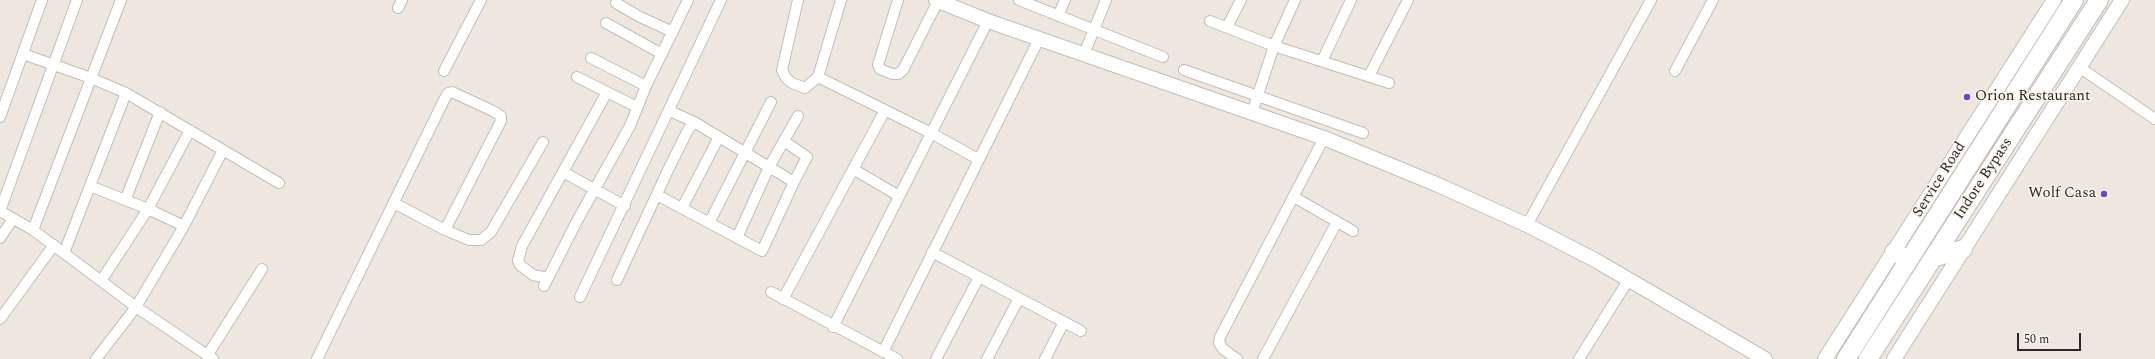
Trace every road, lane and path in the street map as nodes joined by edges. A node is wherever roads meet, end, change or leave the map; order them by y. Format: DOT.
graph roads {
  1 [pos="42,0"];
  2 [pos="76,0"];
  3 [pos="121,0"];
  4 [pos="481,0"];
  5 [pos="688,0"];
  6 [pos="721,0"];
  7 [pos="798,0"];
  8 [pos="841,0"];
  9 [pos="898,0"];
  10 [pos="1019,0"];
  11 [pos="1065,0"];
  12 [pos="1106,0"];
  13 [pos="1295,0"];
  14 [pos="1351,0"];
  15 [pos="1408,0"];
  16 [pos="1651,0"];
  17 [pos="1713,0"];
  18 [pos="2054,0"];
  19 [pos="2074,0"];
  20 [pos="2100,0"];
  21 [pos="2122,0"];
  22 [pos="939,1"];
  23 [pos="1236,1"];
  24 [pos="616,3"];
  25 [pos="1058,16"];
  26 [pos="988,21"];
  27 [pos="1210,21"];
  28 [pos="606,23"];
  29 [pos="1227,27"];
  30 [pos="1093,29"];
  31 [pos="673,32"];
  32 [pos="1039,39"];
  33 [pos="1274,46"];
  34 [pos="23,54"];
  35 [pos="662,54"];
  36 [pos="1084,54"];
  37 [pos="1163,57"];
  38 [pos="591,58"];
  39 [pos="1322,61"];
  40 [pos="53,65"];
  41 [pos="2079,67"];
  42 [pos="1184,70"];
  43 [pos="444,71"];
  44 [pos="1676,71"];
  45 [pos="1369,76"];
  46 [pos="576,77"];
  47 [pos="818,77"];
  48 [pos="91,78"];
  49 [pos="1389,83"];
  50 [pos="646,86"];
  51 [pos="607,92"];
  52 [pos="126,93"];
  53 [pos="1258,95"];
  54 [pos="771,102"];
  55 [pos="637,107"];
  56 [pos="670,111"];
  57 [pos="160,112"];
  58 [pos="884,112"];
  59 [pos="1252,113"];
  60 [pos="798,116"];
  61 [pos="0,117"];
  62 [pos="2155,119"];
  63 [pos="694,122"];
  64 [pos="190,130"];
  65 [pos="931,133"];
  66 [pos="1363,133"];
  67 [pos="719,137"];
  68 [pos="1324,138"];
  69 [pos="784,141"];
  70 [pos="543,142"];
  71 [pos="223,150"];
  72 [pos="745,152"];
  73 [pos="978,159"];
  74 [pos="769,167"];
  75 [pos="853,170"];
  76 [pos="563,172"];
  77 [pos="794,182"];
  78 [pos="279,183"];
  79 [pos="90,186"];
  80 [pos="594,190"];
  81 [pos="657,195"];
  82 [pos="899,196"];
  83 [pos="1294,197"];
  84 [pos="126,198"];
  85 [pos="394,203"];
  86 [pos="625,206"];
  87 [pos="682,208"];
  88 [pos="148,209"];
  89 [pos="13,219"];
  90 [pos="1337,222"];
  91 [pos="709,223"];
  92 [pos="1527,225"];
  93 [pos="184,226"];
  94 [pos="33,230"];
  95 [pos="445,230"];
  96 [pos="1353,231"];
  97 [pos="0,238"];
  98 [pos="737,238"];
  99 [pos="54,245"];
  100 [pos="1963,249"];
  101 [pos="64,252"];
  102 [pos="932,252"];
  103 [pos="1901,256"];
  104 [pos="1933,258"];
  105 [pos="262,269"];
  106 [pos="979,277"];
  107 [pos="1629,279"];
  108 [pos="617,280"];
  109 [pos="101,281"];
  110 [pos="771,292"];
  111 [pos="580,297"];
  112 [pos="1019,298"];
  113 [pos="783,299"];
  114 [pos="136,307"];
  115 [pos="0,319"];
  116 [pos="1064,322"];
  117 [pos="833,327"];
  118 [pos="1081,331"];
  119 [pos="883,352"];
  120 [pos="210,357"];
  121 [pos="96,359"];
  122 [pos="317,359"];
  123 [pos="897,359"];
  124 [pos="936,359"];
  125 [pos="987,359"];
  126 [pos="1045,359"];
  127 [pos="1237,359"];
  128 [pos="1263,359"];
  129 [pos="1579,359"];
  130 [pos="1765,359"];
  131 [pos="1826,359"];
  132 [pos="1846,359"];
  133 [pos="1868,359"];
  134 [pos="1894,359"];
  1 -- 34 [label="street"];
  2 -- 40 [label="street"];
  3 -- 48 [label="street"];
  4 -- 43 [label="street"];
  5 -- 31 [label="street"];
  6 -- 56 [label="street"];
  7 -- 47 [label="street"];
  8 -- 47 [label="street"];
  9 -- 22 [label="street"];
  10 -- 25 [label="street"];
  11 -- 25 [label="street"];
  12 -- 30 [label="street"];
  13 -- 33 [label="street"];
  14 -- 39 [label="street"];
  15 -- 45 [label="street"];
  16 -- 92 [label="street"];
  17 -- 44 [label="street"];
  18 -- 103 [label="street, Service Road"];
  19 -- 103 [label="highway, Indore Bypass"];
  20 -- 104 [label="highway, Indore Bypass"];
  21 -- 41 [label="street"];
  22 -- 26 [label="street"];
  23 -- 29 [label="street"];
  24 -- 31 [label="street"];
  25 -- 30 [label="street"];
  26 -- 32 [label="street"];
  26 -- 65 [label="street"];
  27 -- 29 [label="street"];
  28 -- 35 [label="street"];
  29 -- 33 [label="street"];
  30 -- 36 [label="street"];
  30 -- 37 [label="street"];
  31 -- 35 [label="street"];
  32 -- 36 [label="street"];
  32 -- 73 [label="street"];
  33 -- 39 [label="street"];
  33 -- 53 [label="street"];
  34 -- 40 [label="street"];
  34 -- 61 [label="street"];
  35 -- 50 [label="street"];
  36 -- 59 [label="street"];
  38 -- 50 [label="street"];
  39 -- 45 [label="street"];
  40 -- 48 [label="street"];
  40 -- 89 [label="street"];
  41 -- 62 [label="street"];
  41 -- 100 [label="street"];
  42 -- 53 [label="street"];
  45 -- 49 [label="street"];
  46 -- 51 [label="street"];
  47 -- 58 [label="street"];
  48 -- 52 [label="street"];
  48 -- 94 [label="street"];
  50 -- 55 [label="street"];
  51 -- 55 [label="street"];
  51 -- 76 [label="street"];
  52 -- 57 [label="street"];
  52 -- 79 [label="street"];
  53 -- 59 [label="street"];
  53 -- 66 [label="street"];
  54 -- 72 [label="street"];
  55 -- 80 [label="street"];
  56 -- 63 [label="street"];
  56 -- 86 [label="street"];
  57 -- 64 [label="street"];
  57 -- 84 [label="street"];
  58 -- 65 [label="street"];
  58 -- 75 [label="street"];
  59 -- 68 [label="street"];
  60 -- 69 [label="street"];
  63 -- 67 [label="street"];
  63 -- 81 [label="street"];
  64 -- 71 [label="street"];
  64 -- 88 [label="street"];
  65 -- 73 [label="street"];
  65 -- 82 [label="street"];
  67 -- 72 [label="street"];
  67 -- 87 [label="street"];
  68 -- 83 [label="street"];
  68 -- 92 [label="street"];
  69 -- 74 [label="street"];
  69 -- 77 [label="street"];
  70 -- 95 [label="street"];
  71 -- 78 [label="street"];
  71 -- 93 [label="street"];
  72 -- 74 [label="street"];
  72 -- 91 [label="street"];
  73 -- 102 [label="street"];
  74 -- 77 [label="street"];
  74 -- 98 [label="street"];
  75 -- 82 [label="street"];
  75 -- 113 [label="street"];
  76 -- 80 [label="street"];
  76 -- 80 [label="street"];
  77 -- 98 [label="street"];
  79 -- 84 [label="street"];
  79 -- 101 [label="street"];
  80 -- 86 [label="street"];
  81 -- 87 [label="street"];
  81 -- 108 [label="street"];
  82 -- 117 [label="street"];
  83 -- 90 [label="street"];
  83 -- 127 [label="street"];
  84 -- 88 [label="street"];
  85 -- 95 [label="street"];
  85 -- 95 [label="street"];
  85 -- 122 [label="street"];
  86 -- 111 [label="street"];
  87 -- 91 [label="street"];
  88 -- 93 [label="street"];
  88 -- 109 [label="street"];
  89 -- 94 [label="street"];
  89 -- 97 [label="street"];
  90 -- 96 [label="street"];
  90 -- 128 [label="street"];
  91 -- 98 [label="street"];
  92 -- 107 [label="street"];
  93 -- 114 [label="street"];
  94 -- 99 [label="street"];
  99 -- 101 [label="street"];
  99 -- 115 [label="street"];
  100 -- 104 [label="highway"];
  100 -- 134 [label="street"];
  101 -- 109 [label="street"];
  102 -- 106 [label="street"];
  102 -- 119 [label="street"];
  103 -- 131 [label="street, Service Road"];
  103 -- 132 [label="highway, Indore Bypass"];
  104 -- 133 [label="highway, Indore Bypass"];
  105 -- 120 [label="street"];
  106 -- 112 [label="street"];
  106 -- 124 [label="street"];
  107 -- 129 [label="street"];
  107 -- 130 [label="street"];
  109 -- 114 [label="street"];
  110 -- 113 [label="street"];
  112 -- 116 [label="street"];
  112 -- 125 [label="street"];
  113 -- 117 [label="street"];
  114 -- 120 [label="street"];
  114 -- 121 [label="street"];
  116 -- 118 [label="street"];
  116 -- 126 [label="street"];
  117 -- 119 [label="street"];
  119 -- 123 [label="street"];
}
